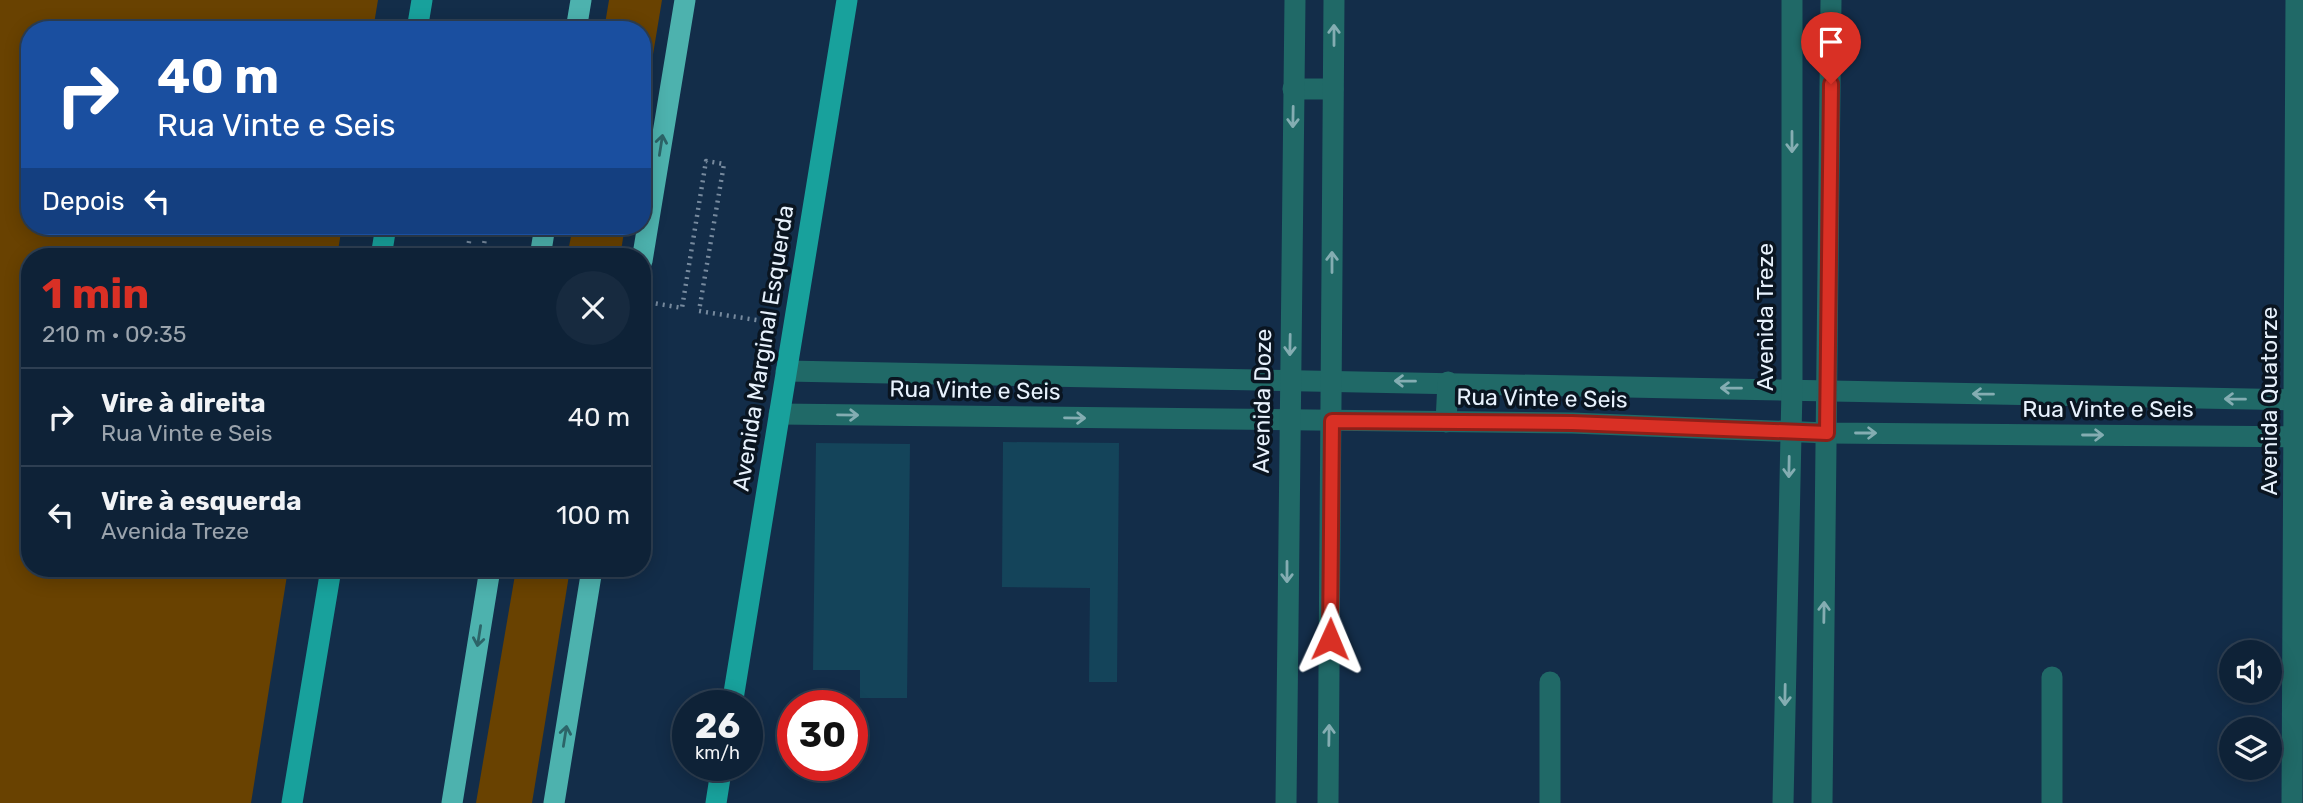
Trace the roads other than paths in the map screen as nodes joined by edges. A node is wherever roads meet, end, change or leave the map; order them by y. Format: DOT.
graph roads {
  1 [pos="422,0"];
  2 [pos="581,0"];
  3 [pos="685,0"];
  4 [pos="847,0"];
  5 [pos="1295,0"];
  6 [pos="1334,0"];
  7 [pos="1792,0"];
  8 [pos="1831,0"];
  9 [pos="2296,0"];
  10 [pos="418,21"];
  11 [pos="578,21"];
  12 [pos="1293,89"];
  13 [pos="1333,89"];
  14 [pos="651,206"];
  15 [pos="2299,219"];
  16 [pos="786,371"];
  17 [pos="1289,379"];
  18 [pos="1331,380"];
  19 [pos="1448,382"];
  20 [pos="1792,389"];
  21 [pos="1828,391"];
  22 [pos="2299,400"];
  23 [pos="779,414"];
  24 [pos="1288,420"];
  25 [pos="1332,421"];
  26 [pos="1446,422"];
  27 [pos="1790,432"];
  28 [pos="1827,433"];
  29 [pos="2299,436"];
  30 [pos="330,577"];
  31 [pos="489,577"];
  32 [pos="591,577"];
  33 [pos="2052,677"];
  34 [pos="1550,682"];
  35 [pos="734,690"];
  36 [pos="719,781"];
  37 [pos="292,803"];
  38 [pos="452,803"];
  39 [pos="554,803"];
  40 [pos="716,803"];
  41 [pos="1286,803"];
  42 [pos="1328,803"];
  43 [pos="1550,803"];
  44 [pos="1783,803"];
  45 [pos="1822,803"];
  46 [pos="2052,803"];
  47 [pos="2292,803"];
  1 -- 10 [label="main road"];
  2 -- 11 [label="highway"];
  14 -- 3 [label="highway, one-way"];
  4 -- 16 [label="main road, Avenida Marginal Esquerda"];
  5 -- 12 [label="street, Avenida Doze"];
  13 -- 6 [label="street, one-way"];
  7 -- 20 [label="street, Avenida Treze, one-way"];
  8 -- 21 [label="street"];
  9 -- 15 [label="street, Avenida Quatorze"];
  12 -- 13 [label="street"];
  12 -- 17 [label="street, Avenida Doze, one-way"];
  18 -- 13 [label="street, one-way"];
  15 -- 22 [label="street, Avenida Quatorze"];
  16 -- 17 [label="street, Rua Vinte e Seis"];
  16 -- 23 [label="main road, Avenida Marginal Esquerda"];
  17 -- 18 [label="street, Rua Vinte e Seis"];
  17 -- 24 [label="street, Avenida Doze"];
  19 -- 18 [label="street, Rua Vinte e Seis, one-way"];
  18 -- 25 [label="street"];
  20 -- 19 [label="street, Rua Vinte e Seis, one-way"];
  19 -- 26 [label="street"];
  20 -- 21 [label="street, Rua Vinte e Seis"];
  20 -- 27 [label="street, Avenida Treze"];
  22 -- 21 [label="street, Rua Vinte e Seis, one-way"];
  21 -- 28 [label="street"];
  22 -- 29 [label="street, Avenida Quatorze"];
  23 -- 24 [label="street, Rua Vinte e Seis, one-way"];
  23 -- 35 [label="main road, Avenida Marginal Esquerda"];
  24 -- 25 [label="street, Rua Vinte e Seis"];
  24 -- 41 [label="street, Avenida Doze, one-way"];
  25 -- 26 [label="street, Rua Vinte e Seis"];
  42 -- 25 [label="street, one-way"];
  26 -- 27 [label="street, Rua Vinte e Seis"];
  27 -- 28 [label="street, Rua Vinte e Seis"];
  27 -- 44 [label="street, Avenida Treze, one-way"];
  28 -- 29 [label="street, Rua Vinte e Seis, one-way"];
  45 -- 28 [label="street, one-way"];
  29 -- 47 [label="street, Avenida Quatorze"];
  30 -- 37 [label="main road"];
  31 -- 38 [label="highway, one-way"];
  39 -- 32 [label="highway, one-way"];
  33 -- 46 [label="street"];
  34 -- 43 [label="street"];
  36 -- 40 [label="main road"];
}
